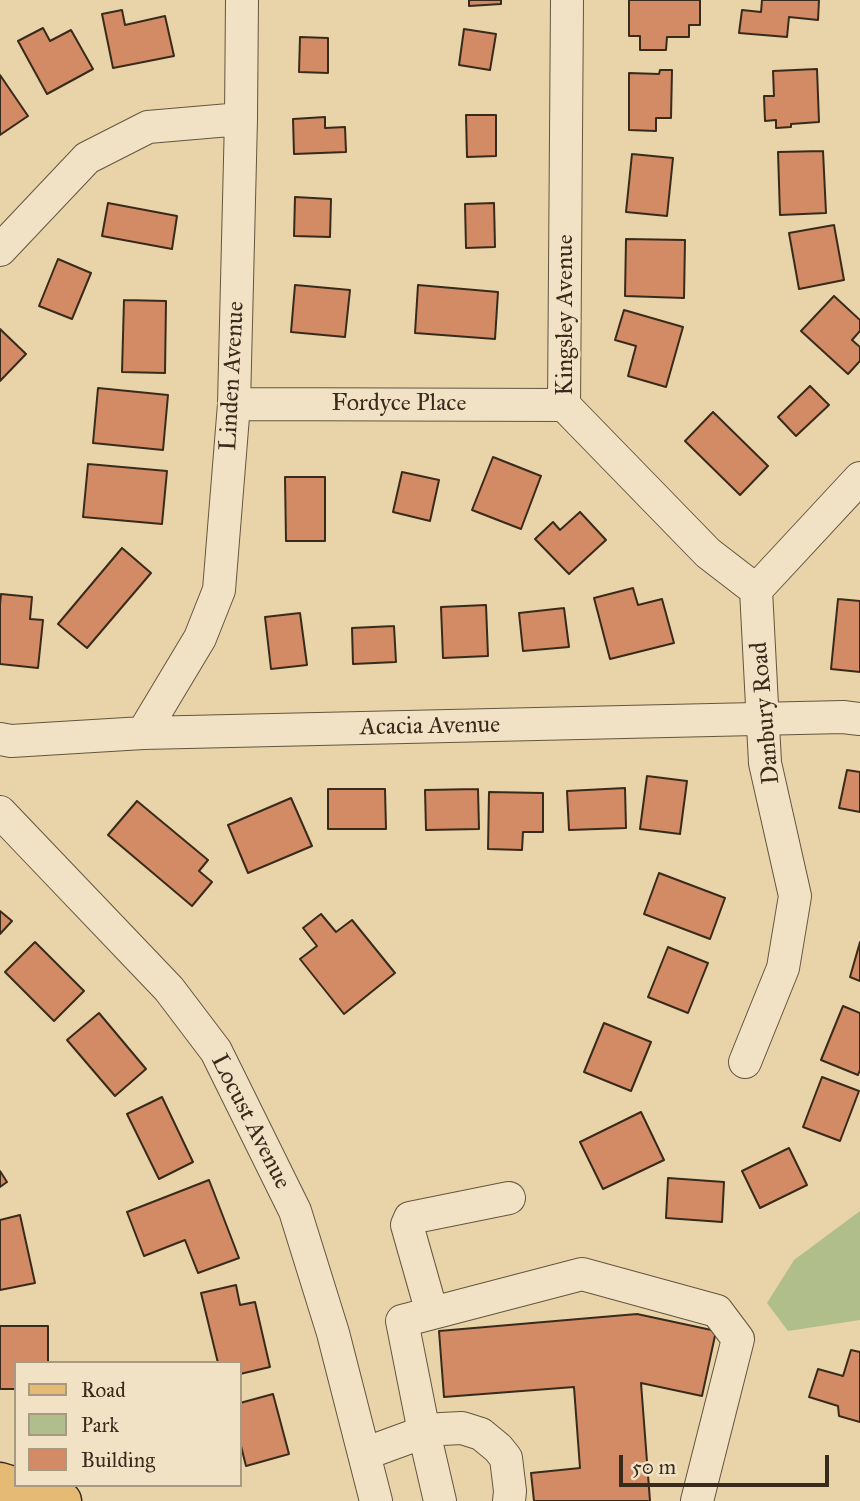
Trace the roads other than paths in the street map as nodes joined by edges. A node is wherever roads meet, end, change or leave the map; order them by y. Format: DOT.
graph roads {
  1 [pos="242,0"];
  2 [pos="567,0"];
  3 [pos="242,118"];
  4 [pos="0,250"];
  5 [pos="234,404"];
  6 [pos="564,405"];
  7 [pos="860,478"];
  8 [pos="757,590"];
  9 [pos="860,719"];
  10 [pos="764,720"];
  11 [pos="143,733"];
  12 [pos="0,739"];
  13 [pos="0,812"];
  14 [pos="745,1062"];
  15 [pos="509,1198"];
  16 [pos="432,1313"];
  17 [pos="424,1432"];
  18 [pos="364,1454"];
  19 [pos="16,1487"];
  20 [pos="62,1501"];
  21 [pos="376,1501"];
  22 [pos="440,1501"];
  23 [pos="509,1501"];
  24 [pos="697,1501"];
  1 -- 3 [label="street, Linden Avenue"];
  2 -- 6 [label="street, Kingsley Avenue"];
  3 -- 4 [label="street"];
  3 -- 5 [label="street, Linden Avenue"];
  5 -- 6 [label="street, Fordyce Place"];
  5 -- 11 [label="street, Linden Avenue"];
  6 -- 8 [label="street, Kingsley Avenue"];
  7 -- 8 [label="street"];
  8 -- 10 [label="street, Danbury Road"];
  9 -- 10 [label="street, Acacia Avenue"];
  10 -- 11 [label="street, Acacia Avenue"];
  10 -- 14 [label="street, Danbury Road"];
  11 -- 12 [label="street, Acacia Avenue"];
  13 -- 18 [label="street, Locust Avenue"];
  15 -- 16 [label="street"];
  16 -- 17 [label="street"];
  16 -- 24 [label="street"];
  17 -- 18 [label="street"];
  17 -- 22 [label="street"];
  17 -- 23 [label="street"];
  18 -- 21 [label="street, Locust Avenue"];
  19 -- 20 [label="main road"];
}
